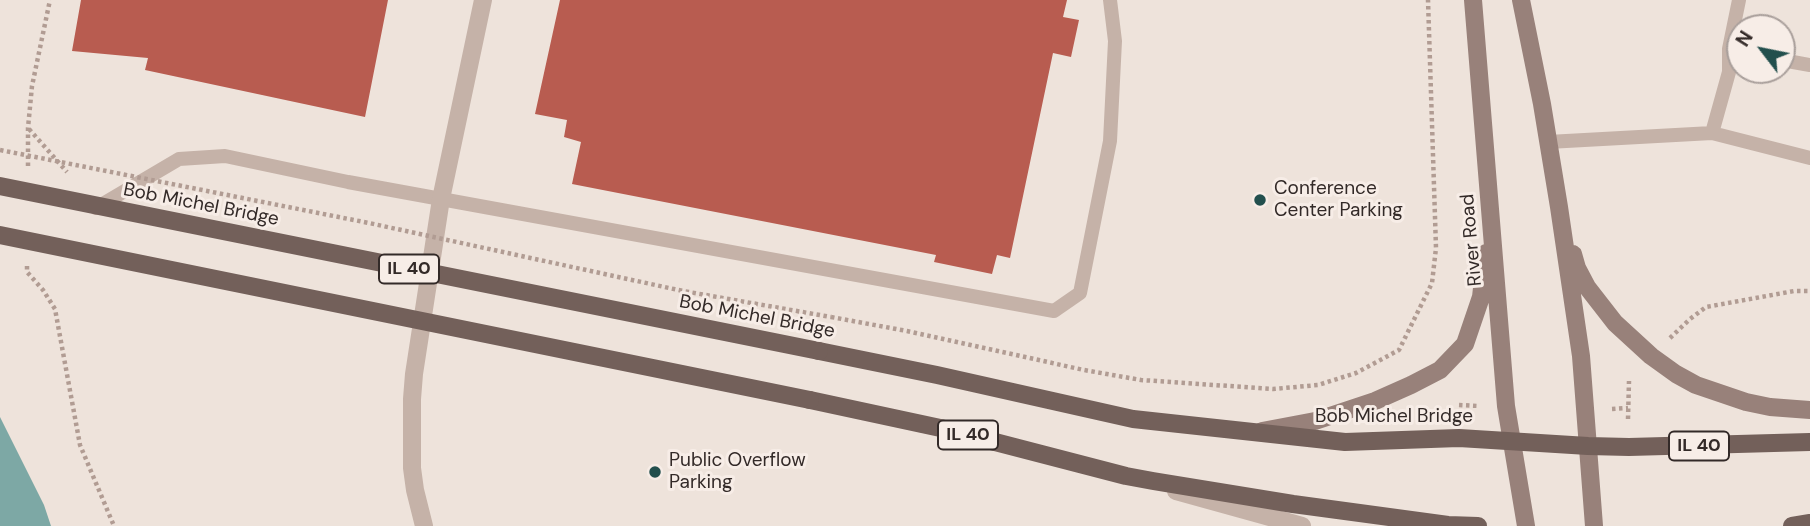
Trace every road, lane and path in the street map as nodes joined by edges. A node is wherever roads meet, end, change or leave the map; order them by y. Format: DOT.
graph roads {
  1 [pos="483,0"];
  2 [pos="1110,0"];
  3 [pos="1428,0"];
  4 [pos="1473,0"];
  5 [pos="1521,0"];
  6 [pos="1726,83"];
  7 [pos="29,128"];
  8 [pos="1713,133"];
  9 [pos="1548,142"];
  10 [pos="0,150"];
  11 [pos="1810,158"];
  12 [pos="62,166"];
  13 [pos="1488,180"];
  14 [pos="0,186"];
  15 [pos="440,199"];
  16 [pos="1559,207"];
  17 [pos="96,208"];
  18 [pos="0,235"];
  19 [pos="1810,291"];
  20 [pos="1662,345"];
  21 [pos="1629,381"];
  22 [pos="1459,405"];
  23 [pos="1487,406"];
  24 [pos="1629,408"];
  25 [pos="1612,409"];
  26 [pos="1810,410"];
  27 [pos="1628,419"];
  28 [pos="1252,433"];
  29 [pos="1511,441"];
  30 [pos="1810,442"];
  31 [pos="1588,446"];
  32 [pos="1126,475"];
  33 [pos="1810,523"];
  34 [pos="424,526"];
  35 [pos="1302,526"];
  36 [pos="1478,526"];
  37 [pos="1526,526"];
  38 [pos="1594,526"];
  39 [pos="1791,526"];
  1 -- 15 [label="street"];
  2 -- 15 [label="lane"];
  3 -- 10 [label="path, bridge"];
  4 -- 13 [label="main road, River Road"];
  5 -- 9 [label="main road"];
  6 -- 8 [label="lane"];
  7 -- 12 [label="path"];
  8 -- 9 [label="lane"];
  8 -- 11 [label="lane"];
  9 -- 16 [label="main road"];
  13 -- 28 [label="main road"];
  13 -- 29 [label="main road, River Road"];
  14 -- 28 [label="main road, Bob Michel Bridge / IL 40, bridge"];
  15 -- 17 [label="lane"];
  15 -- 34 [label="street"];
  16 -- 26 [label="main road"];
  16 -- 31 [label="main road"];
  18 -- 32 [label="main road, IL 40, bridge"];
  19 -- 20 [label="path"];
  21 -- 24 [label="path"];
  22 -- 23 [label="path"];
  24 -- 25 [label="path"];
  24 -- 27 [label="path"];
  28 -- 29 [label="main road, Bob Michel Bridge / IL 40"];
  29 -- 31 [label="main road, IL 40"];
  29 -- 37 [label="main road, River Road"];
  30 -- 31 [label="main road, IL 40"];
  31 -- 38 [label="main road"];
  32 -- 35 [label="street"];
  32 -- 36 [label="main road, IL 40"];
  33 -- 39 [label="main road"];
}
